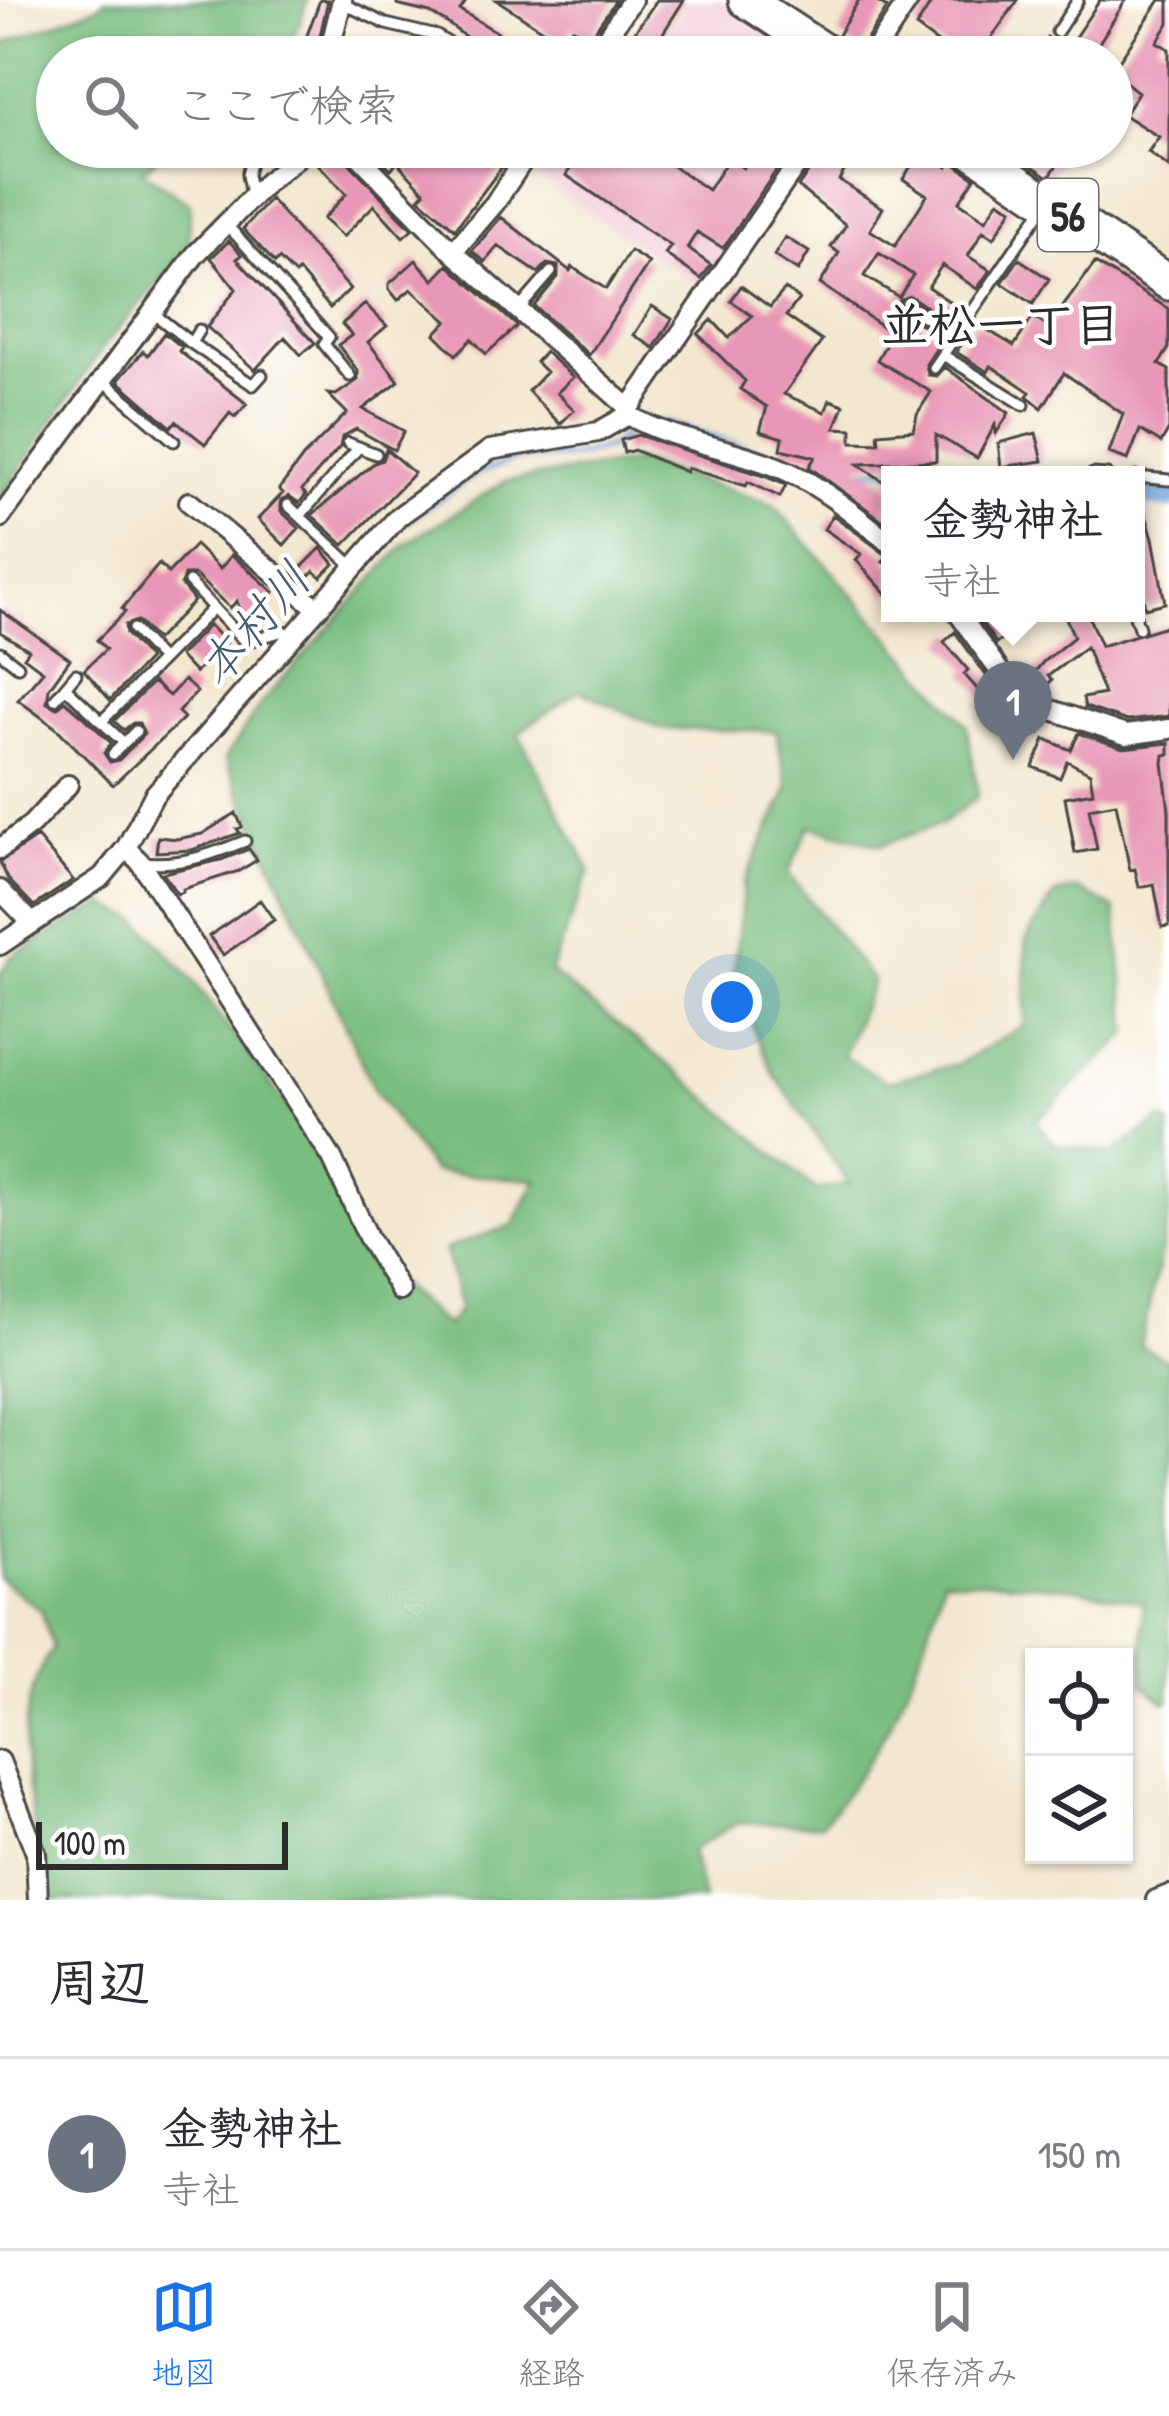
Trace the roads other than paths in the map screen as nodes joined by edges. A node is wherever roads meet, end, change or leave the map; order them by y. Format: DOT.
graph roads {
  1 [pos="632,0"];
  2 [pos="746,0"];
  3 [pos="909,0"];
  4 [pos="1078,0"];
  5 [pos="342,1"];
  6 [pos="416,14"];
  7 [pos="415,31"];
  8 [pos="1057,32"];
  9 [pos="333,36"];
  10 [pos="437,36"];
  11 [pos="607,36"];
  12 [pos="801,36"];
  13 [pos="885,36"];
  14 [pos="250,168"];
  15 [pos="286,168"];
  16 [pos="371,168"];
  17 [pos="518,168"];
  18 [pos="795,168"];
  19 [pos="997,168"];
  20 [pos="251,198"];
  21 [pos="1047,202"];
  22 [pos="226,224"];
  23 [pos="453,252"];
  24 [pos="550,272"];
  25 [pos="292,277"];
  26 [pos="1169,283"];
  27 [pos="282,286"];
  28 [pos="906,304"];
  29 [pos="519,310"];
  30 [pos="150,311"];
  31 [pos="199,329"];
  32 [pos="342,329"];
  33 [pos="329,338"];
  34 [pos="955,338"];
  35 [pos="191,343"];
  36 [pos="943,355"];
  37 [pos="934,368"];
  38 [pos="262,375"];
  39 [pos="350,376"];
  40 [pos="103,380"];
  41 [pos="1024,405"];
  42 [pos="629,412"];
  43 [pos="174,441"];
  44 [pos="376,454"];
  45 [pos="189,502"];
  46 [pos="288,505"];
  47 [pos="299,516"];
  48 [pos="0,518"];
  49 [pos="881,537"];
  50 [pos="353,566"];
  51 [pos="189,582"];
  52 [pos="213,608"];
  53 [pos="316,608"];
  54 [pos="964,622"];
  55 [pos="1136,622"];
  56 [pos="1138,628"];
  57 [pos="133,629"];
  58 [pos="290,637"];
  59 [pos="0,652"];
  60 [pos="162,660"];
  61 [pos="18,666"];
  62 [pos="76,674"];
  63 [pos="65,687"];
  64 [pos="55,699"];
  65 [pos="103,721"];
  66 [pos="1168,729"];
  67 [pos="136,731"];
  68 [pos="124,743"];
  69 [pos="1169,747"];
  70 [pos="113,754"];
  71 [pos="68,784"];
  72 [pos="245,842"];
  73 [pos="0,850"];
  74 [pos="133,855"];
  75 [pos="0,890"];
  76 [pos="32,923"];
  77 [pos="0,945"];
  78 [pos="400,1291"];
  79 [pos="0,1761"];
  80 [pos="1169,1895"];
  81 [pos="38,1900"];
  82 [pos="1156,1900"];
  1 -- 11 [label="street"];
  2 -- 12 [label="highway"];
  3 -- 13 [label="street"];
  4 -- 8 [label="lane"];
  5 -- 7 [label="lane"];
  5 -- 9 [label="street"];
  6 -- 7 [label="lane"];
  7 -- 10 [label="lane"];
  14 -- 20 [label="lane"];
  15 -- 20 [label="street"];
  16 -- 23 [label="street"];
  17 -- 23 [label="street"];
  18 -- 42 [label="street"];
  19 -- 21 [label="highway, 56"];
  20 -- 22 [label="street"];
  21 -- 26 [label="highway, 56"];
  21 -- 34 [label="lane"];
  22 -- 27 [label="lane"];
  22 -- 30 [label="street"];
  23 -- 29 [label="street"];
  24 -- 29 [label="lane"];
  25 -- 27 [label="lane"];
  27 -- 33 [label="lane"];
  28 -- 34 [label="lane"];
  29 -- 42 [label="street"];
  30 -- 35 [label="lane"];
  30 -- 40 [label="street"];
  31 -- 35 [label="lane"];
  32 -- 33 [label="lane"];
  33 -- 39 [label="lane"];
  34 -- 36 [label="lane"];
  35 -- 38 [label="lane"];
  36 -- 37 [label="lane"];
  36 -- 41 [label="lane"];
  40 -- 43 [label="lane"];
  40 -- 48 [label="street"];
  42 -- 49 [label="street"];
  42 -- 50 [label="street"];
  44 -- 47 [label="lane"];
  45 -- 53 [label="street"];
  46 -- 47 [label="lane"];
  47 -- 50 [label="lane"];
  50 -- 53 [label="street"];
  51 -- 52 [label="lane"];
  52 -- 58 [label="lane"];
  52 -- 60 [label="lane"];
  53 -- 58 [label="street"];
  54 -- 66 [label="street"];
  55 -- 56 [label="lane"];
  57 -- 60 [label="lane"];
  58 -- 74 [label="street"];
  59 -- 61 [label="lane"];
  60 -- 65 [label="lane"];
  62 -- 63 [label="lane"];
  63 -- 64 [label="lane"];
  63 -- 65 [label="lane"];
  65 -- 68 [label="lane"];
  66 -- 69 [label="lane"];
  67 -- 68 [label="lane"];
  68 -- 70 [label="lane"];
  71 -- 73 [label="street"];
  72 -- 74 [label="lane"];
  74 -- 76 [label="street"];
  74 -- 78 [label="street"];
  75 -- 76 [label="street"];
  76 -- 77 [label="street"];
  79 -- 81 [label="street"];
  80 -- 82 [label="street"];
}
